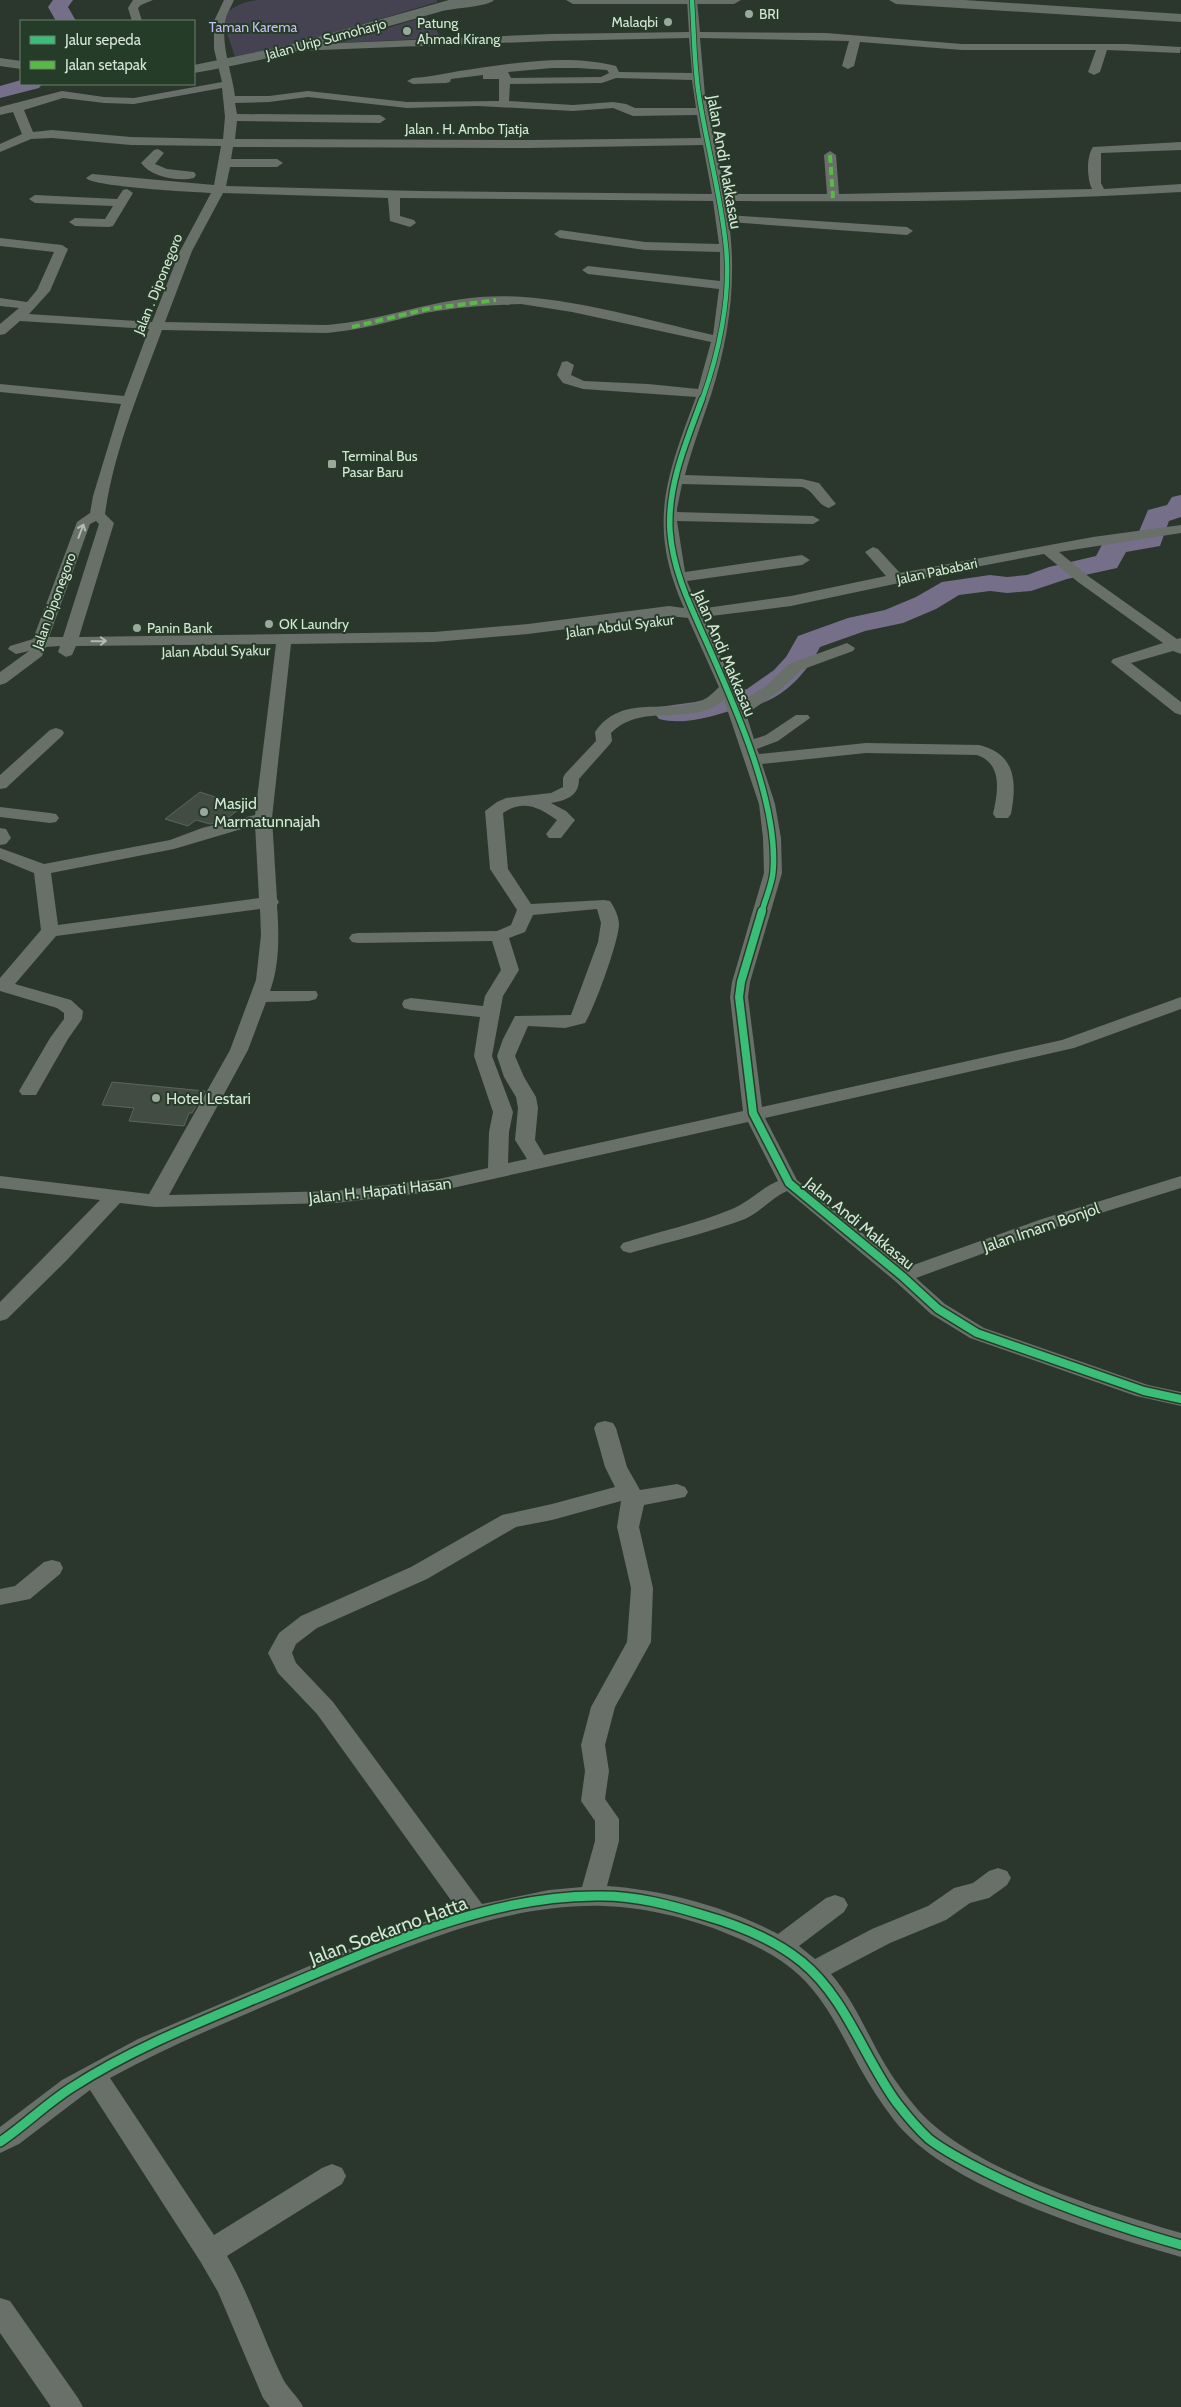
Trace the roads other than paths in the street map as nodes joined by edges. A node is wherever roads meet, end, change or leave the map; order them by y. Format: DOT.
graph roads {
  1 [pos="148,0"];
  2 [pos="229,0"];
  3 [pos="463,0"];
  4 [pos="471,0"];
  5 [pos="487,0"];
  6 [pos="574,0"];
  7 [pos="692,0"];
  8 [pos="734,0"];
  9 [pos="896,0"];
  10 [pos="1181,18"];
  11 [pos="137,20"];
  12 [pos="695,34"];
  13 [pos="855,38"];
  14 [pos="295,48"];
  15 [pos="1102,48"];
  16 [pos="1180,50"];
  17 [pos="224,64"];
  18 [pos="848,66"];
  19 [pos="195,69"];
  20 [pos="1094,72"];
  21 [pos="504,76"];
  22 [pos="697,77"];
  23 [pos="413,81"];
  24 [pos="228,84"];
  25 [pos="229,100"];
  26 [pos="504,100"];
  27 [pos="17,108"];
  28 [pos="0,111"];
  29 [pos="701,111"];
  30 [pos="231,117"];
  31 [pos="380,119"];
  32 [pos="29,136"];
  33 [pos="707,141"];
  34 [pos="228,143"];
  35 [pos="1181,146"];
  36 [pos="0,148"];
  37 [pos="158,153"];
  38 [pos="830,155"];
  39 [pos="224,163"];
  40 [pos="277,163"];
  41 [pos="92,178"];
  42 [pos="133,184"];
  43 [pos="220,184"];
  44 [pos="1181,188"];
  45 [pos="394,194"];
  46 [pos="1100,194"];
  47 [pos="719,198"];
  48 [pos="833,198"];
  49 [pos="35,199"];
  50 [pos="120,203"];
  51 [pos="722,218"];
  52 [pos="74,222"];
  53 [pos="410,223"];
  54 [pos="907,232"];
  55 [pos="560,234"];
  56 [pos="0,242"];
  57 [pos="726,248"];
  58 [pos="588,270"];
  59 [pos="726,286"];
  60 [pos="0,302"];
  61 [pos="24,314"];
  62 [pos="158,326"];
  63 [pos="0,331"];
  64 [pos="719,340"];
  65 [pos="566,365"];
  66 [pos="0,388"];
  67 [pos="704,394"];
  68 [pos="130,401"];
  69 [pos="676,479"];
  70 [pos="829,504"];
  71 [pos="97,515"];
  72 [pos="670,516"];
  73 [pos="813,520"];
  74 [pos="1175,530"];
  75 [pos="1047,549"];
  76 [pos="873,552"];
  77 [pos="802,560"];
  78 [pos="678,578"];
  79 [pos="898,579"];
  80 [pos="694,614"];
  81 [pos="283,645"];
  82 [pos="1179,646"];
  83 [pos="0,648"];
  84 [pos="38,648"];
  85 [pos="68,648"];
  86 [pos="847,648"];
  87 [pos="0,680"];
  88 [pos="732,701"];
  89 [pos="1181,710"];
  90 [pos="802,718"];
  91 [pos="56,733"];
  92 [pos="750,754"];
  93 [pos="0,784"];
  94 [pos="539,802"];
  95 [pos="0,812"];
  96 [pos="1002,814"];
  97 [pos="50,818"];
  98 [pos="263,818"];
  99 [pos="0,832"];
  100 [pos="555,834"];
  101 [pos="0,840"];
  102 [pos="0,852"];
  103 [pos="42,870"];
  104 [pos="270,902"];
  105 [pos="526,910"];
  106 [pos="50,931"];
  107 [pos="499,936"];
  108 [pos="358,938"];
  109 [pos="2,986"];
  110 [pos="309,995"];
  111 [pos="259,997"];
  112 [pos="1181,1003"];
  113 [pos="411,1004"];
  114 [pos="502,1019"];
  115 [pos="29,1091"];
  116 [pos="753,1113"];
  117 [pos="518,1168"];
  118 [pos="0,1182"];
  119 [pos="1181,1182"];
  120 [pos="789,1183"];
  121 [pos="113,1198"];
  122 [pos="155,1202"];
  123 [pos="630,1247"];
  124 [pos="902,1276"];
  125 [pos="0,1314"];
  126 [pos="1181,1399"];
  127 [pos="605,1428"];
  128 [pos="677,1492"];
  129 [pos="630,1495"];
  130 [pos="52,1568"];
  131 [pos="0,1597"];
  132 [pos="998,1878"];
  133 [pos="592,1896"];
  134 [pos="834,1905"];
  135 [pos="475,1914"];
  136 [pos="781,1946"];
  137 [pos="814,1972"];
  138 [pos="94,2075"];
  139 [pos="0,2142"];
  140 [pos="332,2176"];
  141 [pos="1181,2245"];
  142 [pos="210,2252"];
  143 [pos="0,2310"];
  144 [pos="68,2407"];
  145 [pos="288,2407"];
  1 -- 11 [label="street"];
  2 -- 17 [label="street, Jalan . Diponegoro"];
  3 -- 4 [label="street"];
  4 -- 5 [label="main road, Jalan Urip Sumoharjo"];
  4 -- 14 [label="main road, Jalan Urip Sumoharjo"];
  6 -- 7 [label="main road"];
  7 -- 8 [label="main road"];
  7 -- 12 [label="street, Jalan Andi Makkasau"];
  9 -- 10 [label="main road"];
  12 -- 13 [label="street"];
  12 -- 14 [label="street"];
  12 -- 22 [label="street, Jalan Andi Makkasau"];
  13 -- 15 [label="street"];
  13 -- 18 [label="street"];
  14 -- 17 [label="main road, Jalan Urip Sumoharjo"];
  15 -- 16 [label="street"];
  15 -- 20 [label="street"];
  17 -- 19 [label="main road, Jalan Urip Sumoharjo"];
  17 -- 24 [label="street, Jalan . Diponegoro"];
  21 -- 22 [label="street"];
  21 -- 23 [label="street"];
  21 -- 26 [label="street"];
  22 -- 29 [label="street, Jalan Andi Makkasau"];
  24 -- 25 [label="street, Jalan . Diponegoro"];
  24 -- 27 [label="street"];
  25 -- 29 [label="street"];
  25 -- 30 [label="street, Jalan . Diponegoro"];
  27 -- 28 [label="street"];
  27 -- 32 [label="street"];
  29 -- 33 [label="street, Jalan Andi Makkasau"];
  30 -- 31 [label="street"];
  30 -- 34 [label="street, Jalan . Diponegoro"];
  32 -- 34 [label="street, Jalan . H. Ambo Tjatja"];
  32 -- 36 [label="street, Jalan . H. Ambo Tjatja"];
  33 -- 34 [label="street, Jalan . H. Ambo Tjatja"];
  33 -- 47 [label="street, Jalan Andi Makkasau"];
  34 -- 39 [label="street, Jalan . Diponegoro"];
  35 -- 46 [label="street"];
  37 -- 43 [label="street"];
  38 -- 48 [label="street"];
  39 -- 40 [label="street"];
  39 -- 43 [label="street, Jalan . Diponegoro"];
  41 -- 42 [label="street"];
  42 -- 43 [label="street"];
  42 -- 50 [label="street"];
  43 -- 45 [label="street"];
  43 -- 62 [label="street, Jalan . Diponegoro"];
  44 -- 46 [label="street"];
  45 -- 47 [label="street"];
  45 -- 53 [label="street"];
  46 -- 48 [label="street"];
  47 -- 48 [label="street"];
  47 -- 51 [label="street, Jalan Andi Makkasau"];
  49 -- 50 [label="street"];
  50 -- 52 [label="street"];
  51 -- 54 [label="street"];
  51 -- 57 [label="street, Jalan Andi Makkasau"];
  55 -- 57 [label="street"];
  56 -- 61 [label="street"];
  57 -- 59 [label="street, Jalan Andi Makkasau"];
  58 -- 59 [label="street"];
  59 -- 64 [label="street, Jalan Andi Makkasau"];
  60 -- 61 [label="street"];
  61 -- 62 [label="street"];
  61 -- 63 [label="street"];
  62 -- 64 [label="street"];
  62 -- 68 [label="street, Jalan . Diponegoro"];
  64 -- 67 [label="street, Jalan Andi Makkasau"];
  65 -- 67 [label="street"];
  66 -- 68 [label="street"];
  67 -- 69 [label="street, Jalan Andi Makkasau"];
  68 -- 71 [label="street, Jalan . Diponegoro"];
  69 -- 70 [label="street"];
  69 -- 72 [label="street, Jalan Andi Makkasau"];
  84 -- 71 [label="street, Jalan Diponegoro, one-way"];
  71 -- 85 [label="street"];
  72 -- 73 [label="street"];
  72 -- 78 [label="street, Jalan Andi Makkasau"];
  74 -- 75 [label="street, Jalan Pababari"];
  75 -- 79 [label="street, Jalan Pababari"];
  75 -- 82 [label="street"];
  76 -- 79 [label="street"];
  77 -- 78 [label="street"];
  78 -- 80 [label="street, Jalan Andi Makkasau"];
  79 -- 80 [label="street, Jalan Pababari"];
  80 -- 81 [label="street, Jalan Abdul Syakur"];
  80 -- 88 [label="street, Jalan Andi Makkasau"];
  81 -- 85 [label="street, Jalan Abdul Syakur"];
  81 -- 98 [label="street"];
  82 -- 89 [label="street"];
  83 -- 84 [label="street, Jalan Abdul Syakur"];
  84 -- 85 [label="street, Jalan Abdul Syakur"];
  84 -- 87 [label="street, Jalan Diponegoro"];
  86 -- 88 [label="street"];
  88 -- 92 [label="street, Jalan Andi Makkasau"];
  88 -- 94 [label="street"];
  90 -- 92 [label="street"];
  91 -- 93 [label="street"];
  92 -- 96 [label="street"];
  92 -- 116 [label="street, Jalan Andi Makkasau"];
  94 -- 100 [label="street"];
  94 -- 105 [label="street"];
  95 -- 97 [label="street"];
  98 -- 103 [label="street"];
  98 -- 104 [label="street"];
  99 -- 101 [label="street"];
  102 -- 103 [label="street"];
  103 -- 106 [label="street"];
  104 -- 106 [label="street"];
  104 -- 111 [label="street"];
  105 -- 107 [label="street"];
  105 -- 114 [label="street"];
  106 -- 109 [label="street"];
  107 -- 108 [label="street"];
  107 -- 114 [label="street"];
  109 -- 115 [label="street"];
  110 -- 111 [label="street"];
  111 -- 122 [label="street"];
  112 -- 116 [label="street, Jalan H. Hapati Hasan"];
  113 -- 114 [label="street"];
  114 -- 117 [label="street"];
  114 -- 117 [label="street"];
  116 -- 117 [label="street, Jalan H. Hapati Hasan"];
  116 -- 120 [label="street, Jalan Andi Makkasau"];
  117 -- 122 [label="street, Jalan H. Hapati Hasan"];
  118 -- 121 [label="street, Jalan H. Hapati Hasan"];
  119 -- 124 [label="street, Jalan Imam Bonjol"];
  120 -- 123 [label="street"];
  120 -- 124 [label="street, Jalan Andi Makkasau"];
  121 -- 122 [label="street, Jalan H. Hapati Hasan"];
  121 -- 125 [label="street"];
  124 -- 126 [label="street, Jalan Andi Makkasau"];
  127 -- 129 [label="street"];
  128 -- 129 [label="street"];
  129 -- 133 [label="street"];
  129 -- 135 [label="street"];
  130 -- 131 [label="street"];
  132 -- 137 [label="street"];
  133 -- 135 [label="street, Jalan Soekarno Hatta"];
  133 -- 136 [label="street, Jalan Soekarno Hatta"];
  134 -- 136 [label="street"];
  135 -- 138 [label="street, Jalan Soekarno Hatta"];
  136 -- 137 [label="street, Jalan Soekarno Hatta"];
  137 -- 141 [label="street, Jalan Soekarno Hatta"];
  138 -- 139 [label="street, Jalan Soekarno Hatta"];
  138 -- 142 [label="street"];
  140 -- 142 [label="street"];
  142 -- 145 [label="street"];
  143 -- 144 [label="street"];
}
